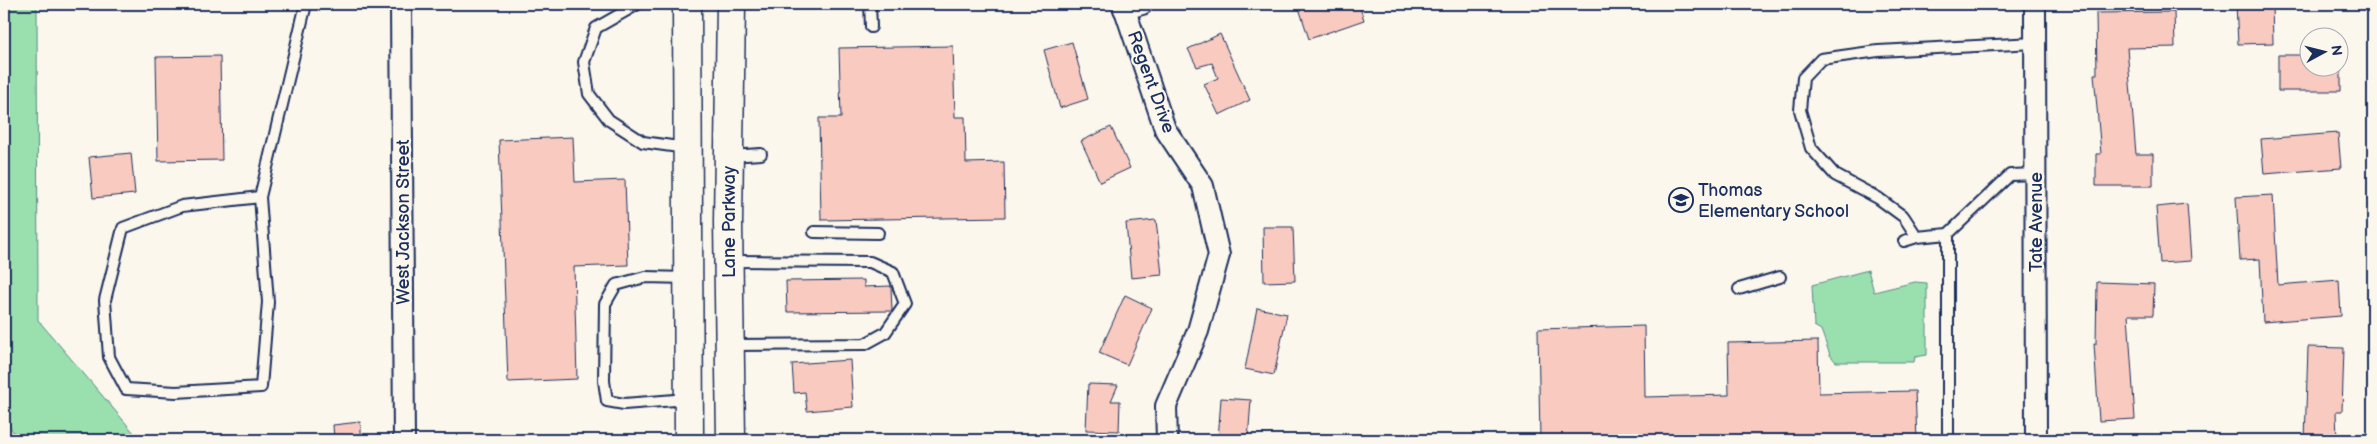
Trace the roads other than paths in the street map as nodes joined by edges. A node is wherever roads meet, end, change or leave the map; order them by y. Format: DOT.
graph roads {
  1 [pos="306,4"];
  2 [pos="401,4"];
  3 [pos="638,4"];
  4 [pos="687,4"];
  5 [pos="731,4"];
  6 [pos="870,4"];
  7 [pos="2035,4"];
  8 [pos="1130,5"];
  9 [pos="871,27"];
  10 [pos="2035,43"];
  11 [pos="688,148"];
  12 [pos="761,154"];
  13 [pos="729,156"];
  14 [pos="2036,174"];
  15 [pos="260,197"];
  16 [pos="814,232"];
  17 [pos="878,233"];
  18 [pos="1948,234"];
  19 [pos="1917,237"];
  20 [pos="1904,241"];
  21 [pos="728,261"];
  22 [pos="1780,277"];
  23 [pos="689,278"];
  24 [pos="1739,289"];
  25 [pos="730,345"];
  26 [pos="689,398"];
  27 [pos="404,440"];
  28 [pos="689,440"];
  29 [pos="731,440"];
  30 [pos="1167,440"];
  31 [pos="1948,440"];
  32 [pos="2036,440"];
  1 -- 15 [label="lane"];
  2 -- 27 [label="street, West Jackson Street"];
  3 -- 11 [label="lane"];
  4 -- 11 [label="highway"];
  5 -- 13 [label="highway, Lane Parkway"];
  6 -- 9 [label="lane"];
  7 -- 10 [label="street, Tate Avenue"];
  8 -- 30 [label="street, Regent Drive"];
  10 -- 14 [label="street, Tate Avenue"];
  10 -- 19 [label="lane"];
  11 -- 23 [label="highway"];
  12 -- 13 [label="lane"];
  13 -- 21 [label="highway, Lane Parkway"];
  14 -- 18 [label="lane"];
  14 -- 32 [label="street, Tate Avenue"];
  15 -- 15 [label="lane"];
  16 -- 17 [label="lane"];
  18 -- 19 [label="lane"];
  18 -- 31 [label="lane"];
  19 -- 20 [label="lane"];
  21 -- 25 [label="highway, Lane Parkway"];
  21 -- 25 [label="lane"];
  22 -- 24 [label="lane"];
  23 -- 26 [label="highway"];
  23 -- 26 [label="lane"];
  25 -- 29 [label="highway, Lane Parkway"];
  26 -- 28 [label="highway"];
}
